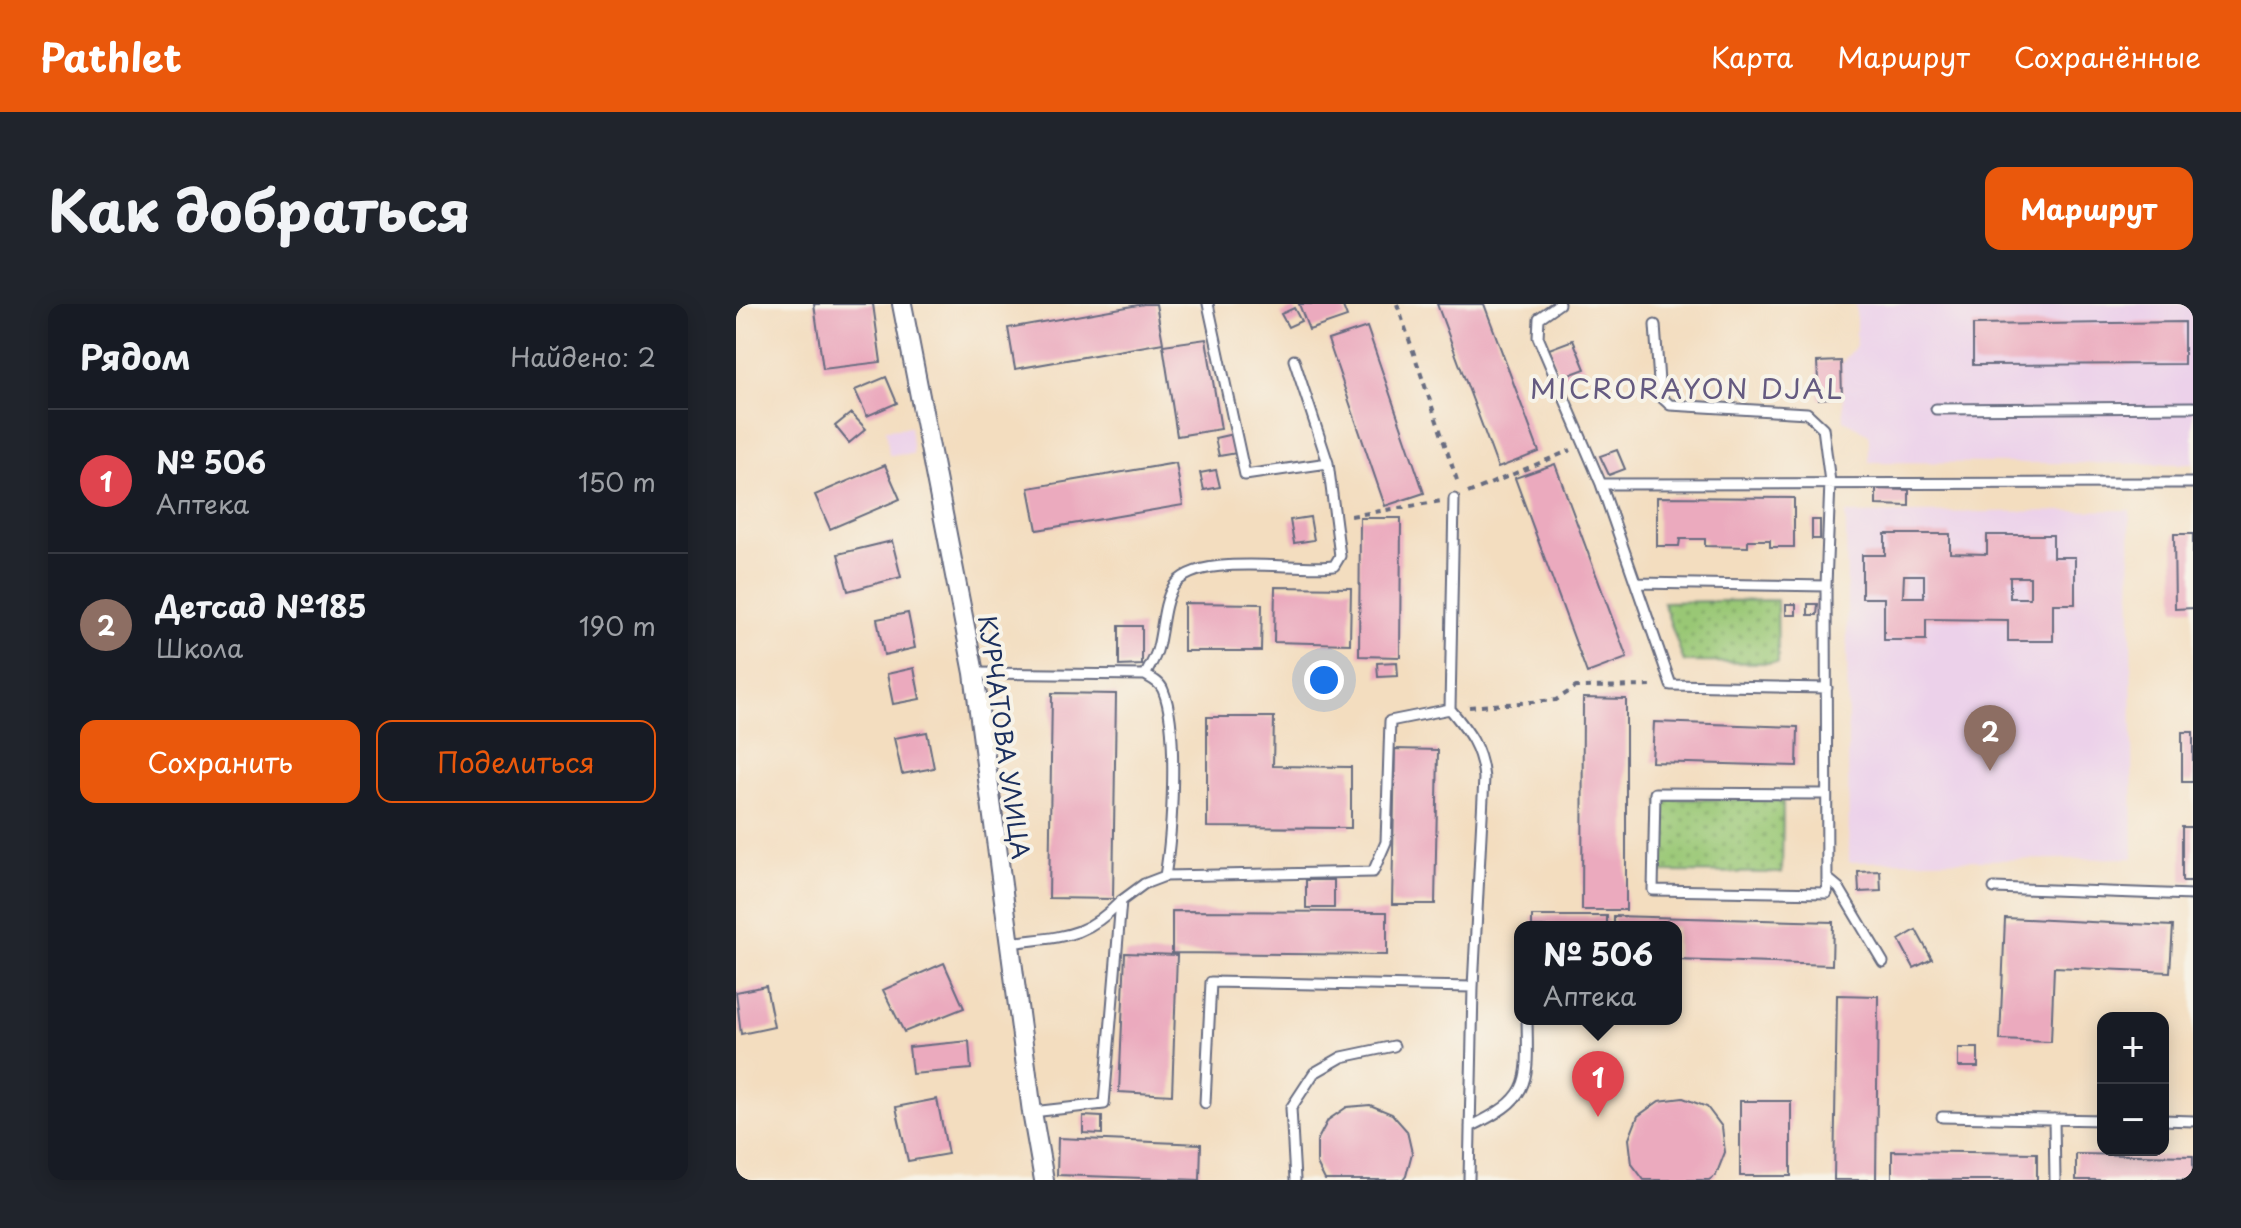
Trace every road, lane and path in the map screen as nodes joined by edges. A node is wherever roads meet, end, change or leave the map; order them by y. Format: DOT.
graph roads {
  1 [pos="902,304"];
  2 [pos="1208,304"];
  3 [pos="1397,304"];
  4 [pos="1559,304"];
  5 [pos="1655,325"];
  6 [pos="1294,360"];
  7 [pos="2193,407"];
  8 [pos="1936,409"];
  9 [pos="1328,463"];
  10 [pos="1830,482"];
  11 [pos="2193,483"];
  12 [pos="1601,484"];
  13 [pos="1454,499"];
  14 [pos="1636,583"];
  15 [pos="1826,586"];
  16 [pos="974,673"];
  17 [pos="1145,675"];
  18 [pos="1671,685"];
  19 [pos="1827,688"];
  20 [pos="1450,709"];
  21 [pos="1826,794"];
  22 [pos="1165,876"];
  23 [pos="1827,878"];
  24 [pos="1994,888"];
  25 [pos="2193,895"];
  26 [pos="1121,901"];
  27 [pos="1010,943"];
  28 [pos="1883,962"];
  29 [pos="1473,987"];
  30 [pos="1527,1025"];
  31 [pos="1394,1046"];
  32 [pos="1205,1103"];
  33 [pos="1032,1112"];
  34 [pos="1942,1117"];
  35 [pos="2054,1119"];
  36 [pos="2097,1120"];
  37 [pos="2169,1120"];
  38 [pos="2193,1121"];
  39 [pos="1470,1127"];
  40 [pos="1044,1180"];
  41 [pos="1295,1180"];
  42 [pos="1469,1180"];
  43 [pos="2055,1180"];
  1 -- 16 [label="street, КУРЧАТОВА УЛИЦА"];
  2 -- 9 [label="lane"];
  3 -- 13 [label="path"];
  4 -- 12 [label="lane"];
  5 -- 10 [label="lane"];
  6 -- 9 [label="lane"];
  7 -- 8 [label="lane"];
  9 -- 17 [label="lane"];
  10 -- 11 [label="lane"];
  10 -- 12 [label="lane"];
  10 -- 15 [label="lane"];
  12 -- 14 [label="lane"];
  13 -- 20 [label="lane"];
  14 -- 15 [label="lane"];
  14 -- 18 [label="lane"];
  15 -- 19 [label="lane"];
  16 -- 17 [label="lane"];
  16 -- 27 [label="street, КУРЧАТОВА УЛИЦА"];
  17 -- 22 [label="lane"];
  18 -- 19 [label="lane"];
  18 -- 20 [label="path"];
  19 -- 21 [label="lane"];
  20 -- 22 [label="lane"];
  20 -- 29 [label="lane"];
  21 -- 23 [label="lane"];
  21 -- 23 [label="lane"];
  22 -- 26 [label="lane"];
  23 -- 28 [label="lane"];
  24 -- 25 [label="lane"];
  26 -- 27 [label="lane"];
  26 -- 33 [label="lane"];
  27 -- 33 [label="street, КУРЧАТОВА УЛИЦА"];
  29 -- 32 [label="lane"];
  29 -- 39 [label="lane"];
  30 -- 39 [label="lane"];
  31 -- 41 [label="lane"];
  33 -- 40 [label="street, КУРЧАТОВА УЛИЦА"];
  34 -- 35 [label="lane"];
  35 -- 36 [label="lane"];
  35 -- 43 [label="lane"];
  37 -- 38 [label="lane"];
  39 -- 42 [label="lane"];
}
